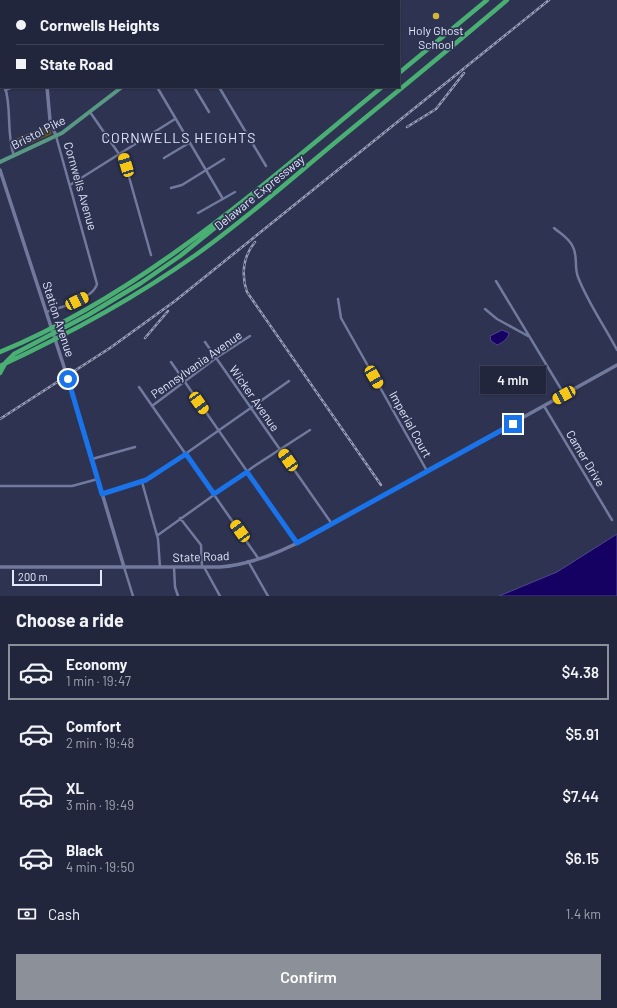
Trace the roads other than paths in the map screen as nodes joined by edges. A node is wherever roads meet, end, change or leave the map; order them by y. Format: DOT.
graph roads {
  1 [pos="487,0"];
  2 [pos="507,0"];
  3 [pos="400,72"];
  4 [pos="5,88"];
  5 [pos="46,88"];
  6 [pos="121,88"];
  7 [pos="158,88"];
  8 [pos="195,88"];
  9 [pos="220,88"];
  10 [pos="381,88"];
  11 [pos="400,88"];
  12 [pos="400,88"];
  13 [pos="90,112"];
  14 [pos="209,112"];
  15 [pos="175,119"];
  16 [pos="56,136"];
  17 [pos="189,143"];
  18 [pos="120,153"];
  19 [pos="14,156"];
  20 [pos="164,158"];
  21 [pos="224,159"];
  22 [pos="0,162"];
  23 [pos="266,166"];
  24 [pos="0,170"];
  25 [pos="206,171"];
  26 [pos="70,185"];
  27 [pos="171,188"];
  28 [pos="235,192"];
  29 [pos="223,199"];
  30 [pos="198,213"];
  31 [pos="554,228"];
  32 [pos="151,254"];
  33 [pos="496,281"];
  34 [pos="338,299"];
  35 [pos="485,309"];
  36 [pos="46,312"];
  37 [pos="58,328"];
  38 [pos="250,336"];
  39 [pos="529,337"];
  40 [pos="205,342"];
  41 [pos="617,350"];
  42 [pos="0,352"];
  43 [pos="21,356"];
  44 [pos="216,358"];
  45 [pos="171,362"];
  46 [pos="617,365"];
  47 [pos="0,366"];
  48 [pos="0,369"];
  49 [pos="0,373"];
  50 [pos="183,381"];
  51 [pos="289,381"];
  52 [pos="139,387"];
  53 [pos="564,395"];
  54 [pos="152,406"];
  55 [pos="544,406"];
  56 [pos="251,407"];
  57 [pos="218,430"];
  58 [pos="310,430"];
  59 [pos="135,447"];
  60 [pos="280,449"];
  61 [pos="186,454"];
  62 [pos="92,459"];
  63 [pos="427,471"];
  64 [pos="247,472"];
  65 [pos="98,479"];
  66 [pos="142,482"];
  67 [pos="0,486"];
  68 [pos="102,494"];
  69 [pos="214,494"];
  70 [pos="180,518"];
  71 [pos="612,520"];
  72 [pos="332,524"];
  73 [pos="158,535"];
  74 [pos="297,543"];
  75 [pos="258,558"];
  76 [pos="248,561"];
  77 [pos="0,567"];
  78 [pos="124,567"];
  79 [pos="160,567"];
  80 [pos="174,567"];
  81 [pos="203,567"];
  82 [pos="133,596"];
  83 [pos="178,596"];
  84 [pos="220,596"];
  85 [pos="268,596"];
  1 -- 3 [label="highway"];
  2 -- 11 [label="highway, Delaware Expressway"];
  4 -- 19 [label="street"];
  5 -- 16 [label="main road, Cornwells Avenue"];
  6 -- 13 [label="main road, Bristol Pike"];
  7 -- 15 [label="street"];
  8 -- 14 [label="street"];
  9 -- 23 [label="street"];
  10 -- 37 [label="highway, Delaware Expressway"];
  12 -- 43 [label="highway, Delaware Expressway"];
  13 -- 16 [label="main road, Bristol Pike"];
  13 -- 18 [label="street"];
  15 -- 17 [label="street"];
  15 -- 18 [label="street"];
  16 -- 19 [label="main road, Bristol Pike"];
  16 -- 26 [label="street, Cornwells Avenue"];
  17 -- 20 [label="street"];
  17 -- 25 [label="street"];
  18 -- 26 [label="street"];
  18 -- 32 [label="street"];
  19 -- 22 [label="main road, Bristol Pike"];
  21 -- 25 [label="street"];
  24 -- 36 [label="main road, Station Avenue"];
  25 -- 27 [label="street"];
  25 -- 29 [label="street"];
  26 -- 36 [label="street, Cornwells Avenue"];
  28 -- 29 [label="street"];
  29 -- 30 [label="street"];
  31 -- 41 [label="street"];
  33 -- 39 [label="street"];
  34 -- 63 [label="street, Imperial Court"];
  35 -- 39 [label="street"];
  36 -- 62 [label="main road, Station Avenue"];
  37 -- 42 [label="highway"];
  37 -- 49 [label="highway"];
  38 -- 44 [label="street, Pennsylvania Avenue"];
  39 -- 53 [label="street"];
  40 -- 44 [label="street, Wicker Avenue"];
  43 -- 47 [label="highway, Delaware Expressway"];
  43 -- 48 [label="highway"];
  44 -- 50 [label="street, Pennsylvania Avenue"];
  44 -- 56 [label="street, Wicker Avenue"];
  45 -- 50 [label="street"];
  46 -- 53 [label="main road, State Road"];
  50 -- 54 [label="street, Pennsylvania Avenue"];
  50 -- 57 [label="street"];
  51 -- 56 [label="street"];
  52 -- 54 [label="street"];
  53 -- 55 [label="main road, State Road"];
  54 -- 61 [label="street"];
  55 -- 63 [label="main road, State Road"];
  55 -- 71 [label="street, Camer Drive"];
  56 -- 57 [label="street"];
  56 -- 60 [label="street, Wicker Avenue"];
  57 -- 61 [label="street"];
  57 -- 64 [label="street"];
  58 -- 60 [label="street"];
  59 -- 62 [label="street"];
  60 -- 64 [label="street"];
  60 -- 72 [label="street, Wicker Avenue"];
  61 -- 66 [label="street"];
  61 -- 69 [label="street"];
  62 -- 65 [label="main road, Station Avenue"];
  63 -- 72 [label="main road, State Road"];
  64 -- 69 [label="street"];
  64 -- 74 [label="street"];
  65 -- 67 [label="street"];
  65 -- 68 [label="main road, Station Avenue"];
  66 -- 68 [label="street"];
  66 -- 73 [label="street"];
  68 -- 78 [label="main road, Station Avenue"];
  69 -- 70 [label="street"];
  69 -- 75 [label="street"];
  70 -- 73 [label="street"];
  70 -- 81 [label="street"];
  72 -- 74 [label="main road, State Road"];
  73 -- 79 [label="street"];
  74 -- 75 [label="main road, State Road"];
  75 -- 76 [label="main road, State Road"];
  76 -- 81 [label="main road, State Road"];
  76 -- 85 [label="street"];
  77 -- 78 [label="main road, State Road"];
  78 -- 79 [label="main road, State Road"];
  78 -- 82 [label="street"];
  79 -- 80 [label="main road, State Road"];
  80 -- 81 [label="main road, State Road"];
  80 -- 83 [label="street"];
  81 -- 84 [label="street"];
}
